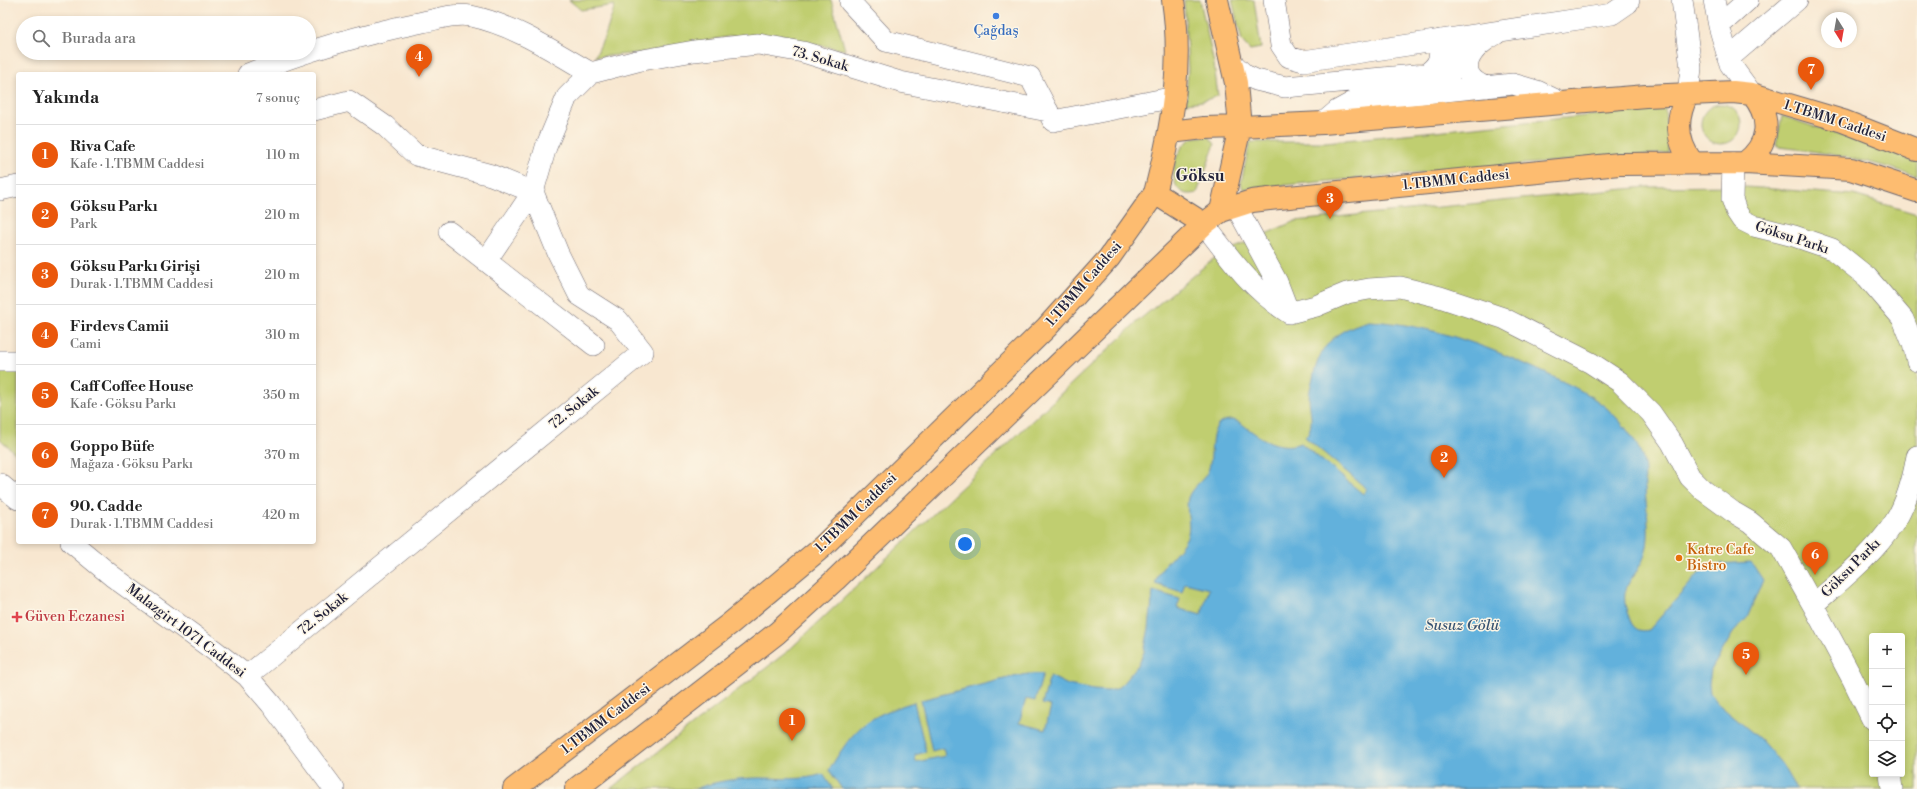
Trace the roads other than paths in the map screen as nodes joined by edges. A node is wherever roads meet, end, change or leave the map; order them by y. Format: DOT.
graph roads {
  1 [pos="850,0"];
  2 [pos="1173,0"];
  3 [pos="1217,0"];
  4 [pos="1274,0"];
  5 [pos="1629,0"];
  6 [pos="1682,0"];
  7 [pos="1714,0"];
  8 [pos="1748,0"];
  9 [pos="1797,0"];
  10 [pos="1719,26"];
  11 [pos="1500,31"];
  12 [pos="1464,37"];
  13 [pos="1440,40"];
  14 [pos="316,51"];
  15 [pos="1728,59"];
  16 [pos="286,60"];
  17 [pos="1232,63"];
  18 [pos="253,72"];
  19 [pos="590,73"];
  20 [pos="1486,87"];
  21 [pos="1438,92"];
  22 [pos="1688,94"];
  23 [pos="1752,94"];
  24 [pos="1175,97"];
  25 [pos="1564,104"];
  26 [pos="316,109"];
  27 [pos="1048,111"];
  28 [pos="1323,123"];
  29 [pos="1240,127"];
  30 [pos="1170,132"];
  31 [pos="1917,150"];
  32 [pos="1692,162"];
  33 [pos="1739,163"];
  34 [pos="16,186"];
  35 [pos="0,190"];
  36 [pos="1917,191"];
  37 [pos="533,192"];
  38 [pos="1155,193"];
  39 [pos="1220,214"];
  40 [pos="449,232"];
  41 [pos="486,261"];
  42 [pos="1289,313"];
  43 [pos="594,345"];
  44 [pos="0,361"];
  45 [pos="16,361"];
  46 [pos="1917,361"];
  47 [pos="1917,456"];
  48 [pos="0,484"];
  49 [pos="16,497"];
  50 [pos="73,544"];
  51 [pos="1813,605"];
  52 [pos="247,676"];
  53 [pos="1869,713"];
  54 [pos="1890,777"];
  55 [pos="334,789"];
  56 [pos="514,789"];
  57 [pos="576,789"];
  58 [pos="1892,789"];
  1 -- 27 [label="street"];
  2 -- 24 [label="main road"];
  3 -- 17 [label="main road"];
  4 -- 13 [label="street"];
  5 -- 11 [label="street"];
  6 -- 22 [label="street"];
  7 -- 10 [label="street"];
  8 -- 10 [label="street"];
  9 -- 15 [label="street"];
  10 -- 15 [label="street"];
  11 -- 12 [label="street"];
  11 -- 20 [label="street"];
  12 -- 13 [label="street"];
  12 -- 21 [label="street"];
  13 -- 17 [label="street"];
  14 -- 19 [label="street"];
  15 -- 23 [label="street"];
  16 -- 18 [label="street"];
  17 -- 29 [label="main road"];
  19 -- 27 [label="street, 73. Sokak"];
  19 -- 37 [label="street"];
  20 -- 21 [label="street"];
  20 -- 25 [label="street"];
  21 -- 28 [label="street"];
  22 -- 23 [label="main road"];
  22 -- 25 [label="main road"];
  22 -- 32 [label="main road"];
  23 -- 31 [label="main road, 1.TBMM Caddesi"];
  23 -- 33 [label="main road"];
  24 -- 27 [label="street"];
  24 -- 30 [label="main road"];
  25 -- 28 [label="main road"];
  26 -- 37 [label="street"];
  28 -- 29 [label="main road"];
  29 -- 30 [label="main road"];
  29 -- 39 [label="main road"];
  30 -- 38 [label="main road"];
  32 -- 33 [label="main road"];
  32 -- 39 [label="main road, 1.TBMM Caddesi"];
  33 -- 36 [label="main road"];
  33 -- 46 [label="street, Göksu Parkı"];
  34 -- 35 [label="street"];
  37 -- 41 [label="street"];
  37 -- 52 [label="street, 72. Sokak"];
  38 -- 39 [label="main road"];
  38 -- 56 [label="main road, 1.TBMM Caddesi"];
  39 -- 42 [label="street"];
  39 -- 42 [label="street"];
  39 -- 57 [label="main road"];
  40 -- 41 [label="street"];
  41 -- 43 [label="street"];
  42 -- 51 [label="street, Göksu Parkı"];
  44 -- 45 [label="street"];
  47 -- 51 [label="street, Göksu Parkı"];
  48 -- 49 [label="street"];
  50 -- 52 [label="street, Malazgirt 1071 Caddesi"];
  51 -- 53 [label="street"];
  52 -- 55 [label="street, Malazgirt 1071 Caddesi"];
  54 -- 58 [label="street"];
}
